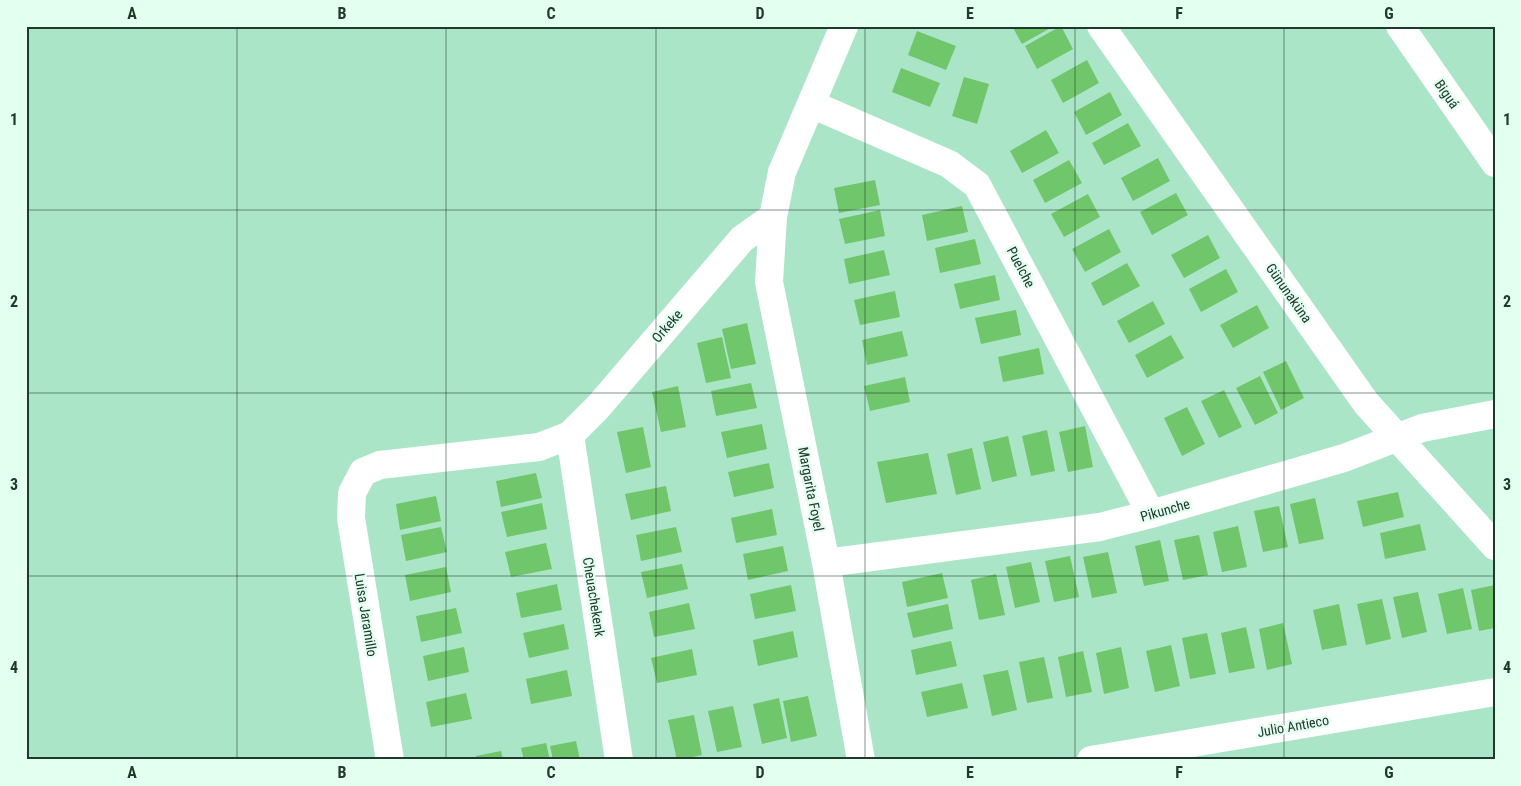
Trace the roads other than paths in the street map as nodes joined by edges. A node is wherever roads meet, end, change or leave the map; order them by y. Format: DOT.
graph roads {
  1 [pos="844,26"];
  2 [pos="1101,26"];
  3 [pos="1400,26"];
  4 [pos="811,104"];
  5 [pos="1495,163"];
  6 [pos="773,217"];
  7 [pos="1495,414"];
  8 [pos="570,435"];
  9 [pos="1397,438"];
  10 [pos="363,472"];
  11 [pos="1151,514"];
  12 [pos="1495,546"];
  13 [pos="826,562"];
  14 [pos="1495,692"];
  15 [pos="390,760"];
  16 [pos="619,760"];
  17 [pos="861,760"];
  18 [pos="1091,760"];
  1 -- 4 [label="street"];
  2 -- 9 [label="street, Günunaküna"];
  3 -- 5 [label="street, Biguá"];
  4 -- 6 [label="street"];
  4 -- 11 [label="street, Puelche"];
  6 -- 8 [label="street, Orkeke"];
  6 -- 13 [label="street, Margarita Foyel"];
  7 -- 9 [label="street, Pikunche"];
  8 -- 10 [label="street, Orkeke"];
  8 -- 16 [label="street, Cheuachekenk"];
  9 -- 11 [label="street, Pikunche"];
  9 -- 12 [label="street, Günunaküna"];
  10 -- 15 [label="street, Luisa Jaramillo"];
  11 -- 13 [label="street, Pikunche"];
  13 -- 17 [label="street, Margarita Foyel"];
  14 -- 18 [label="street, Julio Antieco"];
}
